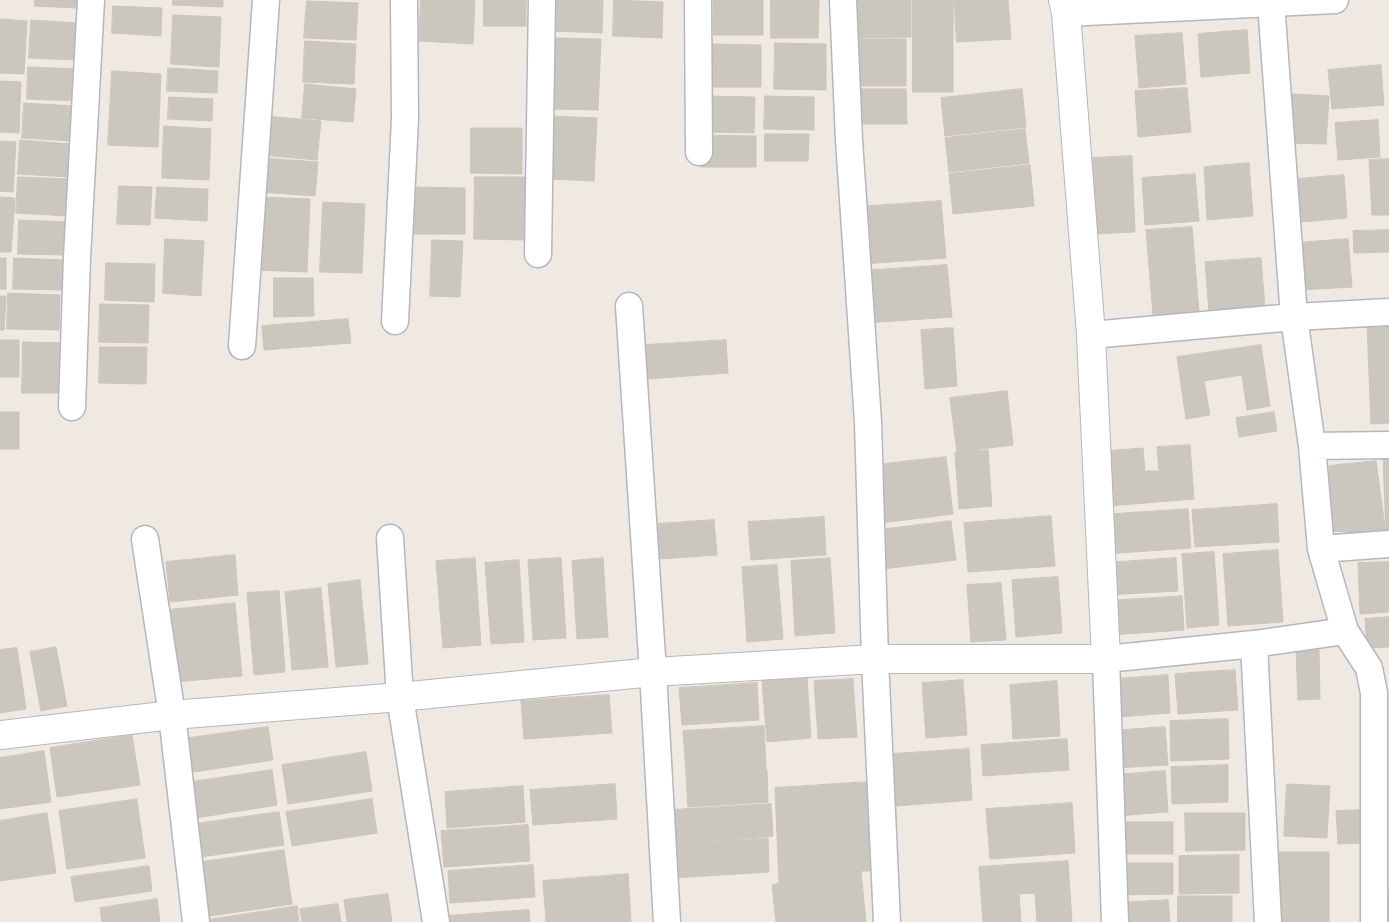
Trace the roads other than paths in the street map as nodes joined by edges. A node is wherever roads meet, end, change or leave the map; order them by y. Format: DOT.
graph roads {
  1 [pos="91,0"];
  2 [pos="266,0"];
  3 [pos="404,0"];
  4 [pos="542,0"];
  5 [pos="698,0"];
  6 [pos="843,0"];
  7 [pos="1335,0"];
  8 [pos="1271,3"];
  9 [pos="1065,7"];
  10 [pos="698,152"];
  11 [pos="538,254"];
  12 [pos="629,306"];
  13 [pos="1389,312"];
  14 [pos="1294,317"];
  15 [pos="395,321"];
  16 [pos="1091,335"];
  17 [pos="242,346"];
  18 [pos="72,407"];
  19 [pos="1389,445"];
  20 [pos="1312,446"];
  21 [pos="390,538"];
  22 [pos="145,539"];
  23 [pos="1389,544"];
  24 [pos="1321,549"];
  25 [pos="1345,631"];
  26 [pos="1254,644"];
  27 [pos="1106,659"];
  28 [pos="875,660"];
  29 [pos="653,672"];
  30 [pos="400,697"];
  31 [pos="172,715"];
  32 [pos="0,735"];
  33 [pos="1382,812"];
  34 [pos="196,922"];
  35 [pos="436,922"];
  36 [pos="667,922"];
  37 [pos="887,922"];
  38 [pos="1115,922"];
  39 [pos="1268,922"];
  40 [pos="1374,922"];
  1 -- 18 [label="street"];
  2 -- 17 [label="street"];
  3 -- 15 [label="street"];
  4 -- 11 [label="street"];
  5 -- 10 [label="street"];
  6 -- 28 [label="street"];
  7 -- 8 [label="street"];
  8 -- 9 [label="street"];
  8 -- 14 [label="street"];
  9 -- 16 [label="street"];
  12 -- 29 [label="street"];
  13 -- 14 [label="street"];
  14 -- 16 [label="street"];
  14 -- 20 [label="street"];
  16 -- 27 [label="street"];
  19 -- 20 [label="street"];
  20 -- 24 [label="street"];
  21 -- 30 [label="street"];
  22 -- 31 [label="street"];
  23 -- 24 [label="street"];
  24 -- 25 [label="street"];
  25 -- 26 [label="street"];
  25 -- 33 [label="street"];
  26 -- 27 [label="street"];
  26 -- 39 [label="street"];
  27 -- 28 [label="street"];
  27 -- 38 [label="street"];
  28 -- 29 [label="street"];
  28 -- 37 [label="street"];
  29 -- 30 [label="street"];
  29 -- 36 [label="street"];
  30 -- 31 [label="street"];
  30 -- 35 [label="street"];
  31 -- 32 [label="street"];
  31 -- 34 [label="street"];
  33 -- 40 [label="street"];
}
